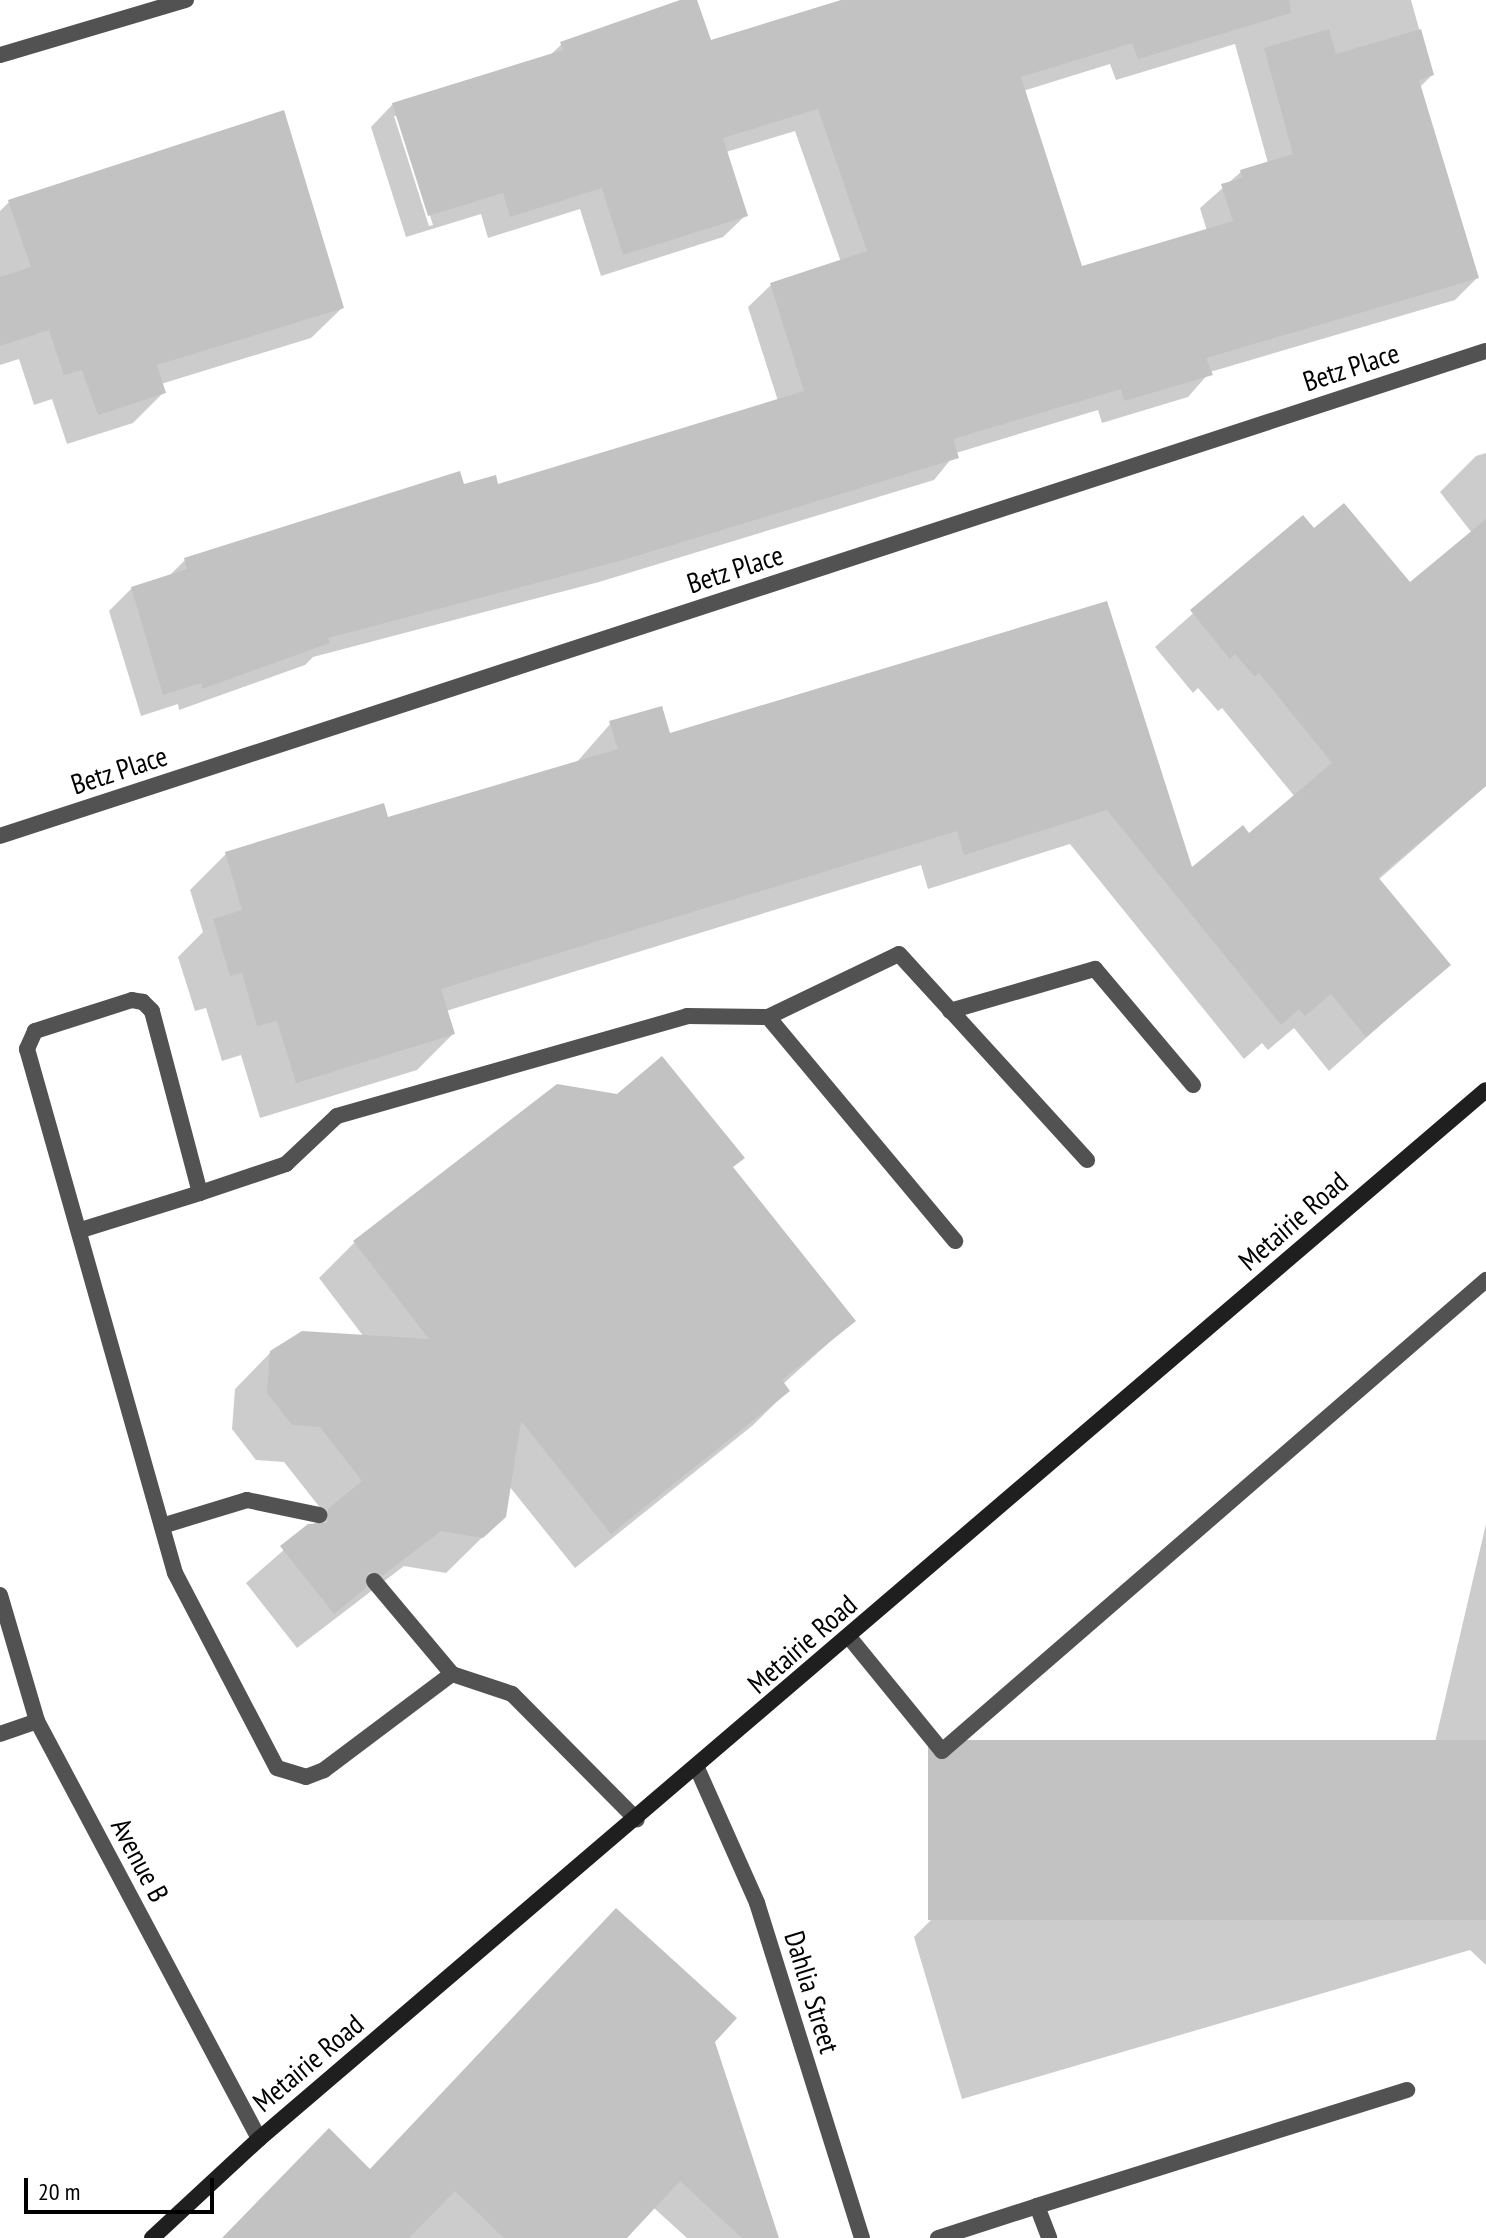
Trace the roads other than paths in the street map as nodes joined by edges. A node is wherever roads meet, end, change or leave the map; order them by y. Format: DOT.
graph roads {
  1 [pos="186,0"];
  2 [pos="0,55"];
  3 [pos="1486,351"];
  4 [pos="0,836"];
  5 [pos="950,1011"];
  6 [pos="768,1017"];
  7 [pos="1193,1085"];
  8 [pos="1486,1090"];
  9 [pos="1087,1160"];
  10 [pos="200,1193"];
  11 [pos="81,1230"];
  12 [pos="955,1241"];
  13 [pos="1486,1280"];
  14 [pos="319,1515"];
  15 [pos="162,1526"];
  16 [pos="374,1581"];
  17 [pos="0,1595"];
  18 [pos="849,1637"];
  19 [pos="452,1674"];
  20 [pos="37,1721"];
  21 [pos="0,1734"];
  22 [pos="697,1768"];
  23 [pos="637,1820"];
  24 [pos="1407,2090"];
  25 [pos="259,2139"];
  26 [pos="1037,2206"];
  27 [pos="152,2238"];
  28 [pos="862,2238"];
  29 [pos="938,2238"];
  30 [pos="1049,2238"];
  1 -- 2 [label="street"];
  3 -- 4 [label="street, Betz Place"];
  5 -- 6 [label="street"];
  5 -- 7 [label="street"];
  5 -- 9 [label="street"];
  6 -- 10 [label="street"];
  6 -- 12 [label="street"];
  8 -- 18 [label="main road, Metairie Road"];
  10 -- 11 [label="street"];
  10 -- 11 [label="street"];
  11 -- 15 [label="street"];
  13 -- 18 [label="street"];
  14 -- 15 [label="street"];
  15 -- 19 [label="street"];
  16 -- 19 [label="street"];
  17 -- 20 [label="street, Avenue B"];
  18 -- 22 [label="main road, Metairie Road"];
  19 -- 23 [label="street"];
  20 -- 21 [label="street"];
  20 -- 25 [label="street, Avenue B"];
  22 -- 23 [label="main road, Metairie Road"];
  22 -- 28 [label="street, Dahlia Street"];
  23 -- 25 [label="main road, Metairie Road"];
  24 -- 26 [label="street"];
  25 -- 27 [label="main road, Metairie Road"];
  26 -- 29 [label="street"];
  26 -- 30 [label="street"];
}
